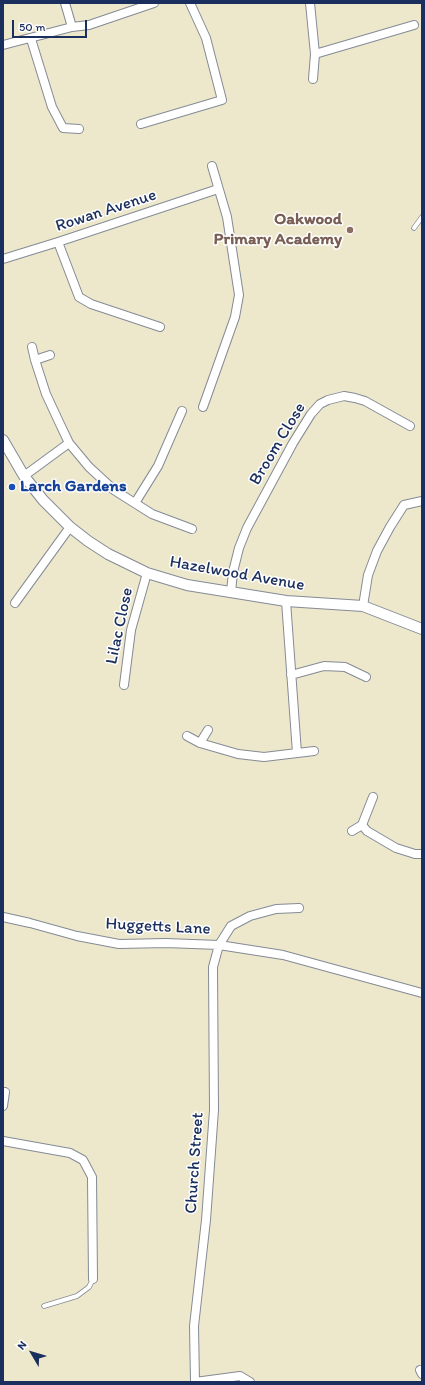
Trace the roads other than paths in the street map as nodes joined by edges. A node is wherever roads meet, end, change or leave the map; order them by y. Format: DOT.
graph roads {
  1 [pos="65,3"];
  2 [pos="154,3"];
  3 [pos="190,3"];
  4 [pos="310,3"];
  5 [pos="414,25"];
  6 [pos="72,27"];
  7 [pos="31,38"];
  8 [pos="3,45"];
  9 [pos="315,54"];
  10 [pos="314,79"];
  11 [pos="140,124"];
  12 [pos="79,129"];
  13 [pos="212,166"];
  14 [pos="218,189"];
  15 [pos="422,216"];
  16 [pos="414,228"];
  17 [pos="58,242"];
  18 [pos="3,259"];
  19 [pos="160,327"];
  20 [pos="32,347"];
  21 [pos="50,355"];
  22 [pos="35,360"];
  23 [pos="203,407"];
  24 [pos="182,411"];
  25 [pos="410,426"];
  26 [pos="3,440"];
  27 [pos="69,443"];
  28 [pos="24,476"];
  29 [pos="422,501"];
  30 [pos="135,503"];
  31 [pos="70,527"];
  32 [pos="192,528"];
  33 [pos="147,573"];
  34 [pos="231,592"];
  35 [pos="286,601"];
  36 [pos="15,603"];
  37 [pos="364,606"];
  38 [pos="422,629"];
  39 [pos="291,675"];
  40 [pos="366,677"];
  41 [pos="124,685"];
  42 [pos="208,730"];
  43 [pos="187,736"];
  44 [pos="200,744"];
  45 [pos="314,750"];
  46 [pos="297,753"];
  47 [pos="373,797"];
  48 [pos="362,825"];
  49 [pos="352,831"];
  50 [pos="422,854"];
  51 [pos="299,908"];
  52 [pos="3,917"];
  53 [pos="219,945"];
  54 [pos="422,993"];
  55 [pos="5,1092"];
  56 [pos="3,1106"];
  57 [pos="3,1141"];
  58 [pos="93,1279"];
  59 [pos="44,1306"];
  60 [pos="195,1382"];
  61 [pos="250,1382"];
  1 -- 6 [label="street"];
  2 -- 6 [label="street"];
  3 -- 11 [label="street"];
  4 -- 9 [label="street"];
  5 -- 9 [label="street"];
  6 -- 7 [label="street"];
  7 -- 8 [label="street"];
  7 -- 12 [label="street"];
  9 -- 10 [label="street"];
  13 -- 14 [label="street"];
  14 -- 17 [label="street, Rowan Avenue"];
  14 -- 23 [label="street"];
  15 -- 16 [label="lane"];
  17 -- 18 [label="street, Rowan Avenue"];
  17 -- 19 [label="street"];
  20 -- 22 [label="street"];
  21 -- 22 [label="street"];
  22 -- 27 [label="street"];
  24 -- 30 [label="street"];
  25 -- 34 [label="street, Broom Close"];
  26 -- 28 [label="street, Hazelwood Avenue"];
  27 -- 28 [label="street"];
  27 -- 30 [label="street"];
  28 -- 31 [label="street, Hazelwood Avenue"];
  29 -- 37 [label="street"];
  30 -- 32 [label="street"];
  31 -- 33 [label="street, Hazelwood Avenue"];
  31 -- 36 [label="street"];
  33 -- 34 [label="street, Hazelwood Avenue"];
  33 -- 41 [label="street, Lilac Close"];
  34 -- 35 [label="street, Hazelwood Avenue"];
  35 -- 37 [label="street, Hazelwood Avenue"];
  35 -- 39 [label="street"];
  37 -- 38 [label="street, Hazelwood Avenue"];
  39 -- 40 [label="street"];
  39 -- 46 [label="street"];
  42 -- 44 [label="street"];
  43 -- 44 [label="street"];
  44 -- 46 [label="street"];
  45 -- 46 [label="street"];
  47 -- 48 [label="street"];
  48 -- 49 [label="street"];
  48 -- 50 [label="street"];
  51 -- 53 [label="street, Church Street"];
  52 -- 53 [label="street, Huggetts Lane"];
  53 -- 54 [label="street, Huggetts Lane"];
  53 -- 60 [label="street, Church Street"];
  55 -- 56 [label="street"];
  57 -- 58 [label="street"];
  58 -- 59 [label="lane"];
  60 -- 61 [label="street"];
}
